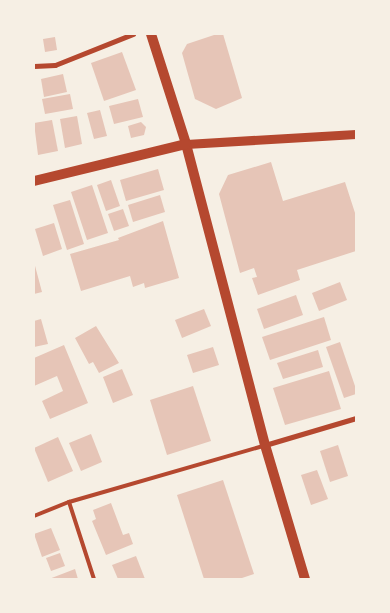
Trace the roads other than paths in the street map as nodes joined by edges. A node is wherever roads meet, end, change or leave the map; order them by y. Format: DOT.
graph roads {
  1 [pos="133,34"];
  2 [pos="150,34"];
  3 [pos="34,66"];
  4 [pos="356,134"];
  5 [pos="186,144"];
  6 [pos="34,181"];
  7 [pos="356,418"];
  8 [pos="265,445"];
  9 [pos="69,502"];
  10 [pos="34,516"];
  11 [pos="94,579"];
  12 [pos="305,579"];
  1 -- 3 [label="street"];
  2 -- 5 [label="main road"];
  4 -- 5 [label="street"];
  5 -- 6 [label="main road"];
  5 -- 8 [label="main road"];
  7 -- 8 [label="street"];
  8 -- 9 [label="lane"];
  8 -- 12 [label="main road"];
  9 -- 10 [label="lane"];
  9 -- 11 [label="lane"];
}
